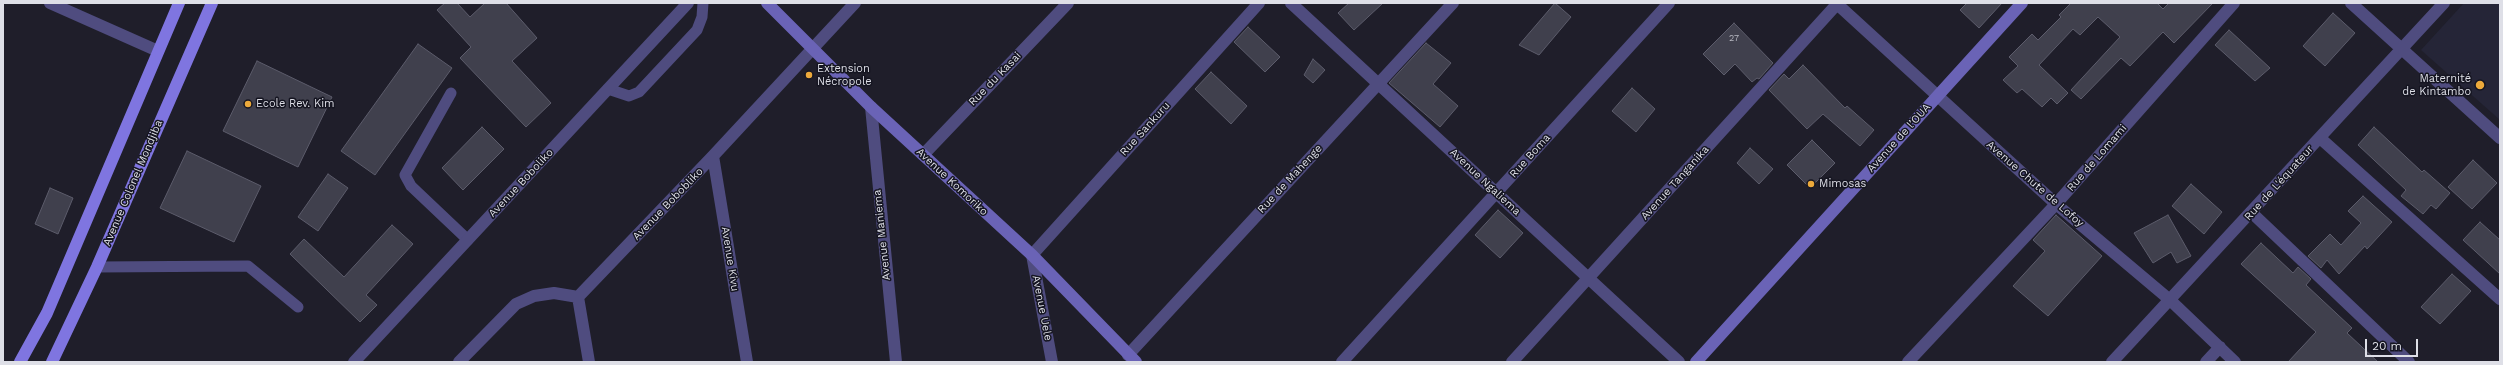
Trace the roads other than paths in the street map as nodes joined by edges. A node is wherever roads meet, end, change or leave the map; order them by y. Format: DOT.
graph roads {
  1 [pos="50,3"];
  2 [pos="179,3"];
  3 [pos="212,3"];
  4 [pos="688,3"];
  5 [pos="703,3"];
  6 [pos="767,3"];
  7 [pos="855,3"];
  8 [pos="1068,3"];
  9 [pos="1259,3"];
  10 [pos="1291,3"];
  11 [pos="1452,3"];
  12 [pos="1669,3"];
  13 [pos="1837,3"];
  14 [pos="2022,3"];
  15 [pos="2234,3"];
  16 [pos="2351,3"];
  17 [pos="2444,3"];
  18 [pos="2401,49"];
  19 [pos="158,51"];
  20 [pos="812,51"];
  21 [pos="1379,83"];
  22 [pos="608,89"];
  23 [pos="451,93"];
  24 [pos="1937,97"];
  25 [pos="870,107"];
  26 [pos="2320,138"];
  27 [pos="2500,138"];
  28 [pos="923,155"];
  29 [pos="713,156"];
  30 [pos="1496,193"];
  31 [pos="2056,204"];
  32 [pos="2252,213"];
  33 [pos="468,240"];
  34 [pos="1032,255"];
  35 [pos="97,267"];
  36 [pos="1589,277"];
  37 [pos="578,297"];
  38 [pos="2500,299"];
  39 [pos="2170,300"];
  40 [pos="298,307"];
  41 [pos="2220,347"];
  42 [pos="1132,359"];
  43 [pos="20,362"];
  44 [pos="52,362"];
  45 [pos="354,362"];
  46 [pos="459,362"];
  47 [pos="589,362"];
  48 [pos="747,362"];
  49 [pos="896,362"];
  50 [pos="1052,362"];
  51 [pos="1342,362"];
  52 [pos="1512,362"];
  53 [pos="1679,362"];
  54 [pos="1696,362"];
  55 [pos="1908,362"];
  56 [pos="2112,362"];
  57 [pos="2206,362"];
  58 [pos="2235,362"];
  59 [pos="2409,362"];
  1 -- 19 [label="street"];
  2 -- 19 [label="main road"];
  3 -- 35 [label="main road, Avenue Colonel Mondjiba"];
  4 -- 22 [label="street, Avenue Boboliko"];
  5 -- 22 [label="lane"];
  6 -- 20 [label="street, Avenue Komoriko"];
  7 -- 20 [label="street, Avenue Bobobliko"];
  8 -- 28 [label="street, Rue du Kasai"];
  9 -- 34 [label="street, Rue Sankuru"];
  10 -- 21 [label="street, Avenue Ngaliema"];
  11 -- 21 [label="street, Rue de Mahenge"];
  12 -- 30 [label="street, Rue Boma"];
  13 -- 24 [label="street, Avenue Chute de Lofoy"];
  13 -- 36 [label="street, Avenue Tanganika"];
  14 -- 24 [label="street, Avenue de l’OUA"];
  15 -- 31 [label="street, Rue de Lomami"];
  16 -- 18 [label="street"];
  17 -- 18 [label="street, Rue de L'équateur"];
  18 -- 26 [label="street, Rue de L'équateur"];
  18 -- 27 [label="street"];
  19 -- 43 [label="main road"];
  20 -- 25 [label="street, Avenue Komoriko"];
  20 -- 29 [label="street, Avenue Bobobliko"];
  21 -- 30 [label="street, Avenue Ngaliema"];
  21 -- 42 [label="street, Rue de Mahenge"];
  22 -- 33 [label="street, Avenue Boboliko"];
  23 -- 33 [label="lane"];
  24 -- 31 [label="street, Avenue Chute de Lofoy"];
  24 -- 54 [label="street, Avenue de l’OUA"];
  25 -- 28 [label="street, Avenue Komoriko"];
  25 -- 49 [label="street, Avenue Maniema"];
  26 -- 32 [label="street, Rue de L'équateur"];
  26 -- 38 [label="street"];
  28 -- 34 [label="street, Avenue Komoriko"];
  29 -- 37 [label="street, Avenue Bobobliko"];
  29 -- 48 [label="street, Avenue Kivu"];
  30 -- 36 [label="street, Avenue Ngaliema"];
  30 -- 51 [label="street, Rue Boma"];
  31 -- 39 [label="street, Avenue Chute de Lofoy"];
  31 -- 55 [label="street, Rue de Lomami"];
  32 -- 39 [label="street, Rue de L'équateur"];
  32 -- 59 [label="street"];
  33 -- 45 [label="street, Avenue Boboliko"];
  34 -- 42 [label="street, Avenue Komoriko"];
  34 -- 50 [label="street, Avenue Uele"];
  35 -- 40 [label="lane"];
  35 -- 44 [label="main road, Avenue Colonel Mondjiba"];
  36 -- 52 [label="street, Avenue Tanganika"];
  36 -- 53 [label="street, Avenue Ngaliema"];
  37 -- 46 [label="street"];
  37 -- 47 [label="street"];
  39 -- 41 [label="street, Avenue Chute de Lofoy"];
  39 -- 56 [label="street, Rue de L'équateur"];
  41 -- 57 [label="street"];
  41 -- 58 [label="street, Avenue Chute de Lofoy"];
}
